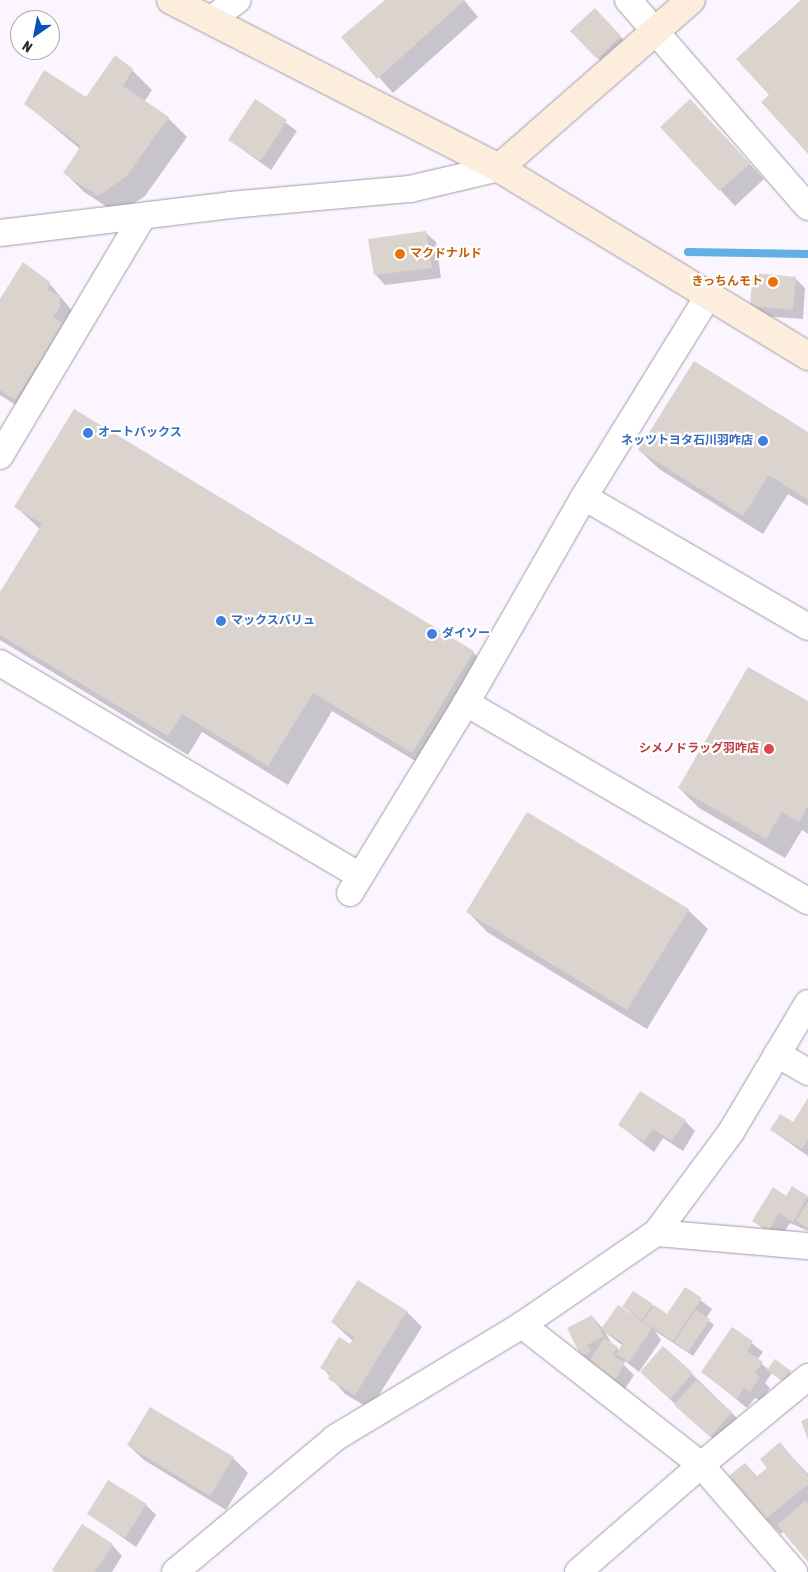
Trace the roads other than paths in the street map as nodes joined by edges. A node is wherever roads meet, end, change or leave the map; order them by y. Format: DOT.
graph roads {
  1 [pos="171,0"];
  2 [pos="238,0"];
  3 [pos="628,0"];
  4 [pos="691,0"];
  5 [pos="210,20"];
  6 [pos="655,31"];
  7 [pos="499,168"];
  8 [pos="808,206"];
  9 [pos="143,216"];
  10 [pos="0,233"];
  11 [pos="708,296"];
  12 [pos="808,356"];
  13 [pos="0,456"];
  14 [pos="584,497"];
  15 [pos="808,627"];
  16 [pos="0,662"];
  17 [pos="466,703"];
  18 [pos="808,901"];
  19 [pos="808,1003"];
  20 [pos="778,1054"];
  21 [pos="808,1072"];
  22 [pos="656,1234"];
  23 [pos="808,1246"];
  24 [pos="522,1325"];
  25 [pos="808,1378"];
  26 [pos="701,1464"];
  27 [pos="175,1572"];
  28 [pos="578,1572"];
  29 [pos="794,1572"];
  1 -- 5 [label="street"];
  2 -- 5 [label="street"];
  3 -- 6 [label="street"];
  4 -- 6 [label="street"];
  5 -- 7 [label="street"];
  6 -- 7 [label="street"];
  6 -- 8 [label="street"];
  7 -- 9 [label="street"];
  7 -- 11 [label="street"];
  9 -- 10 [label="street"];
  9 -- 13 [label="street"];
  11 -- 12 [label="street"];
  11 -- 14 [label="street"];
  14 -- 15 [label="street"];
  14 -- 17 [label="street"];
  16 -- 17 [label="street"];
  17 -- 18 [label="street"];
  19 -- 20 [label="street"];
  20 -- 21 [label="street"];
  20 -- 22 [label="street"];
  22 -- 23 [label="street"];
  22 -- 24 [label="street"];
  24 -- 26 [label="street"];
  24 -- 27 [label="street"];
  25 -- 26 [label="street"];
  26 -- 28 [label="street"];
  26 -- 29 [label="street"];
}
